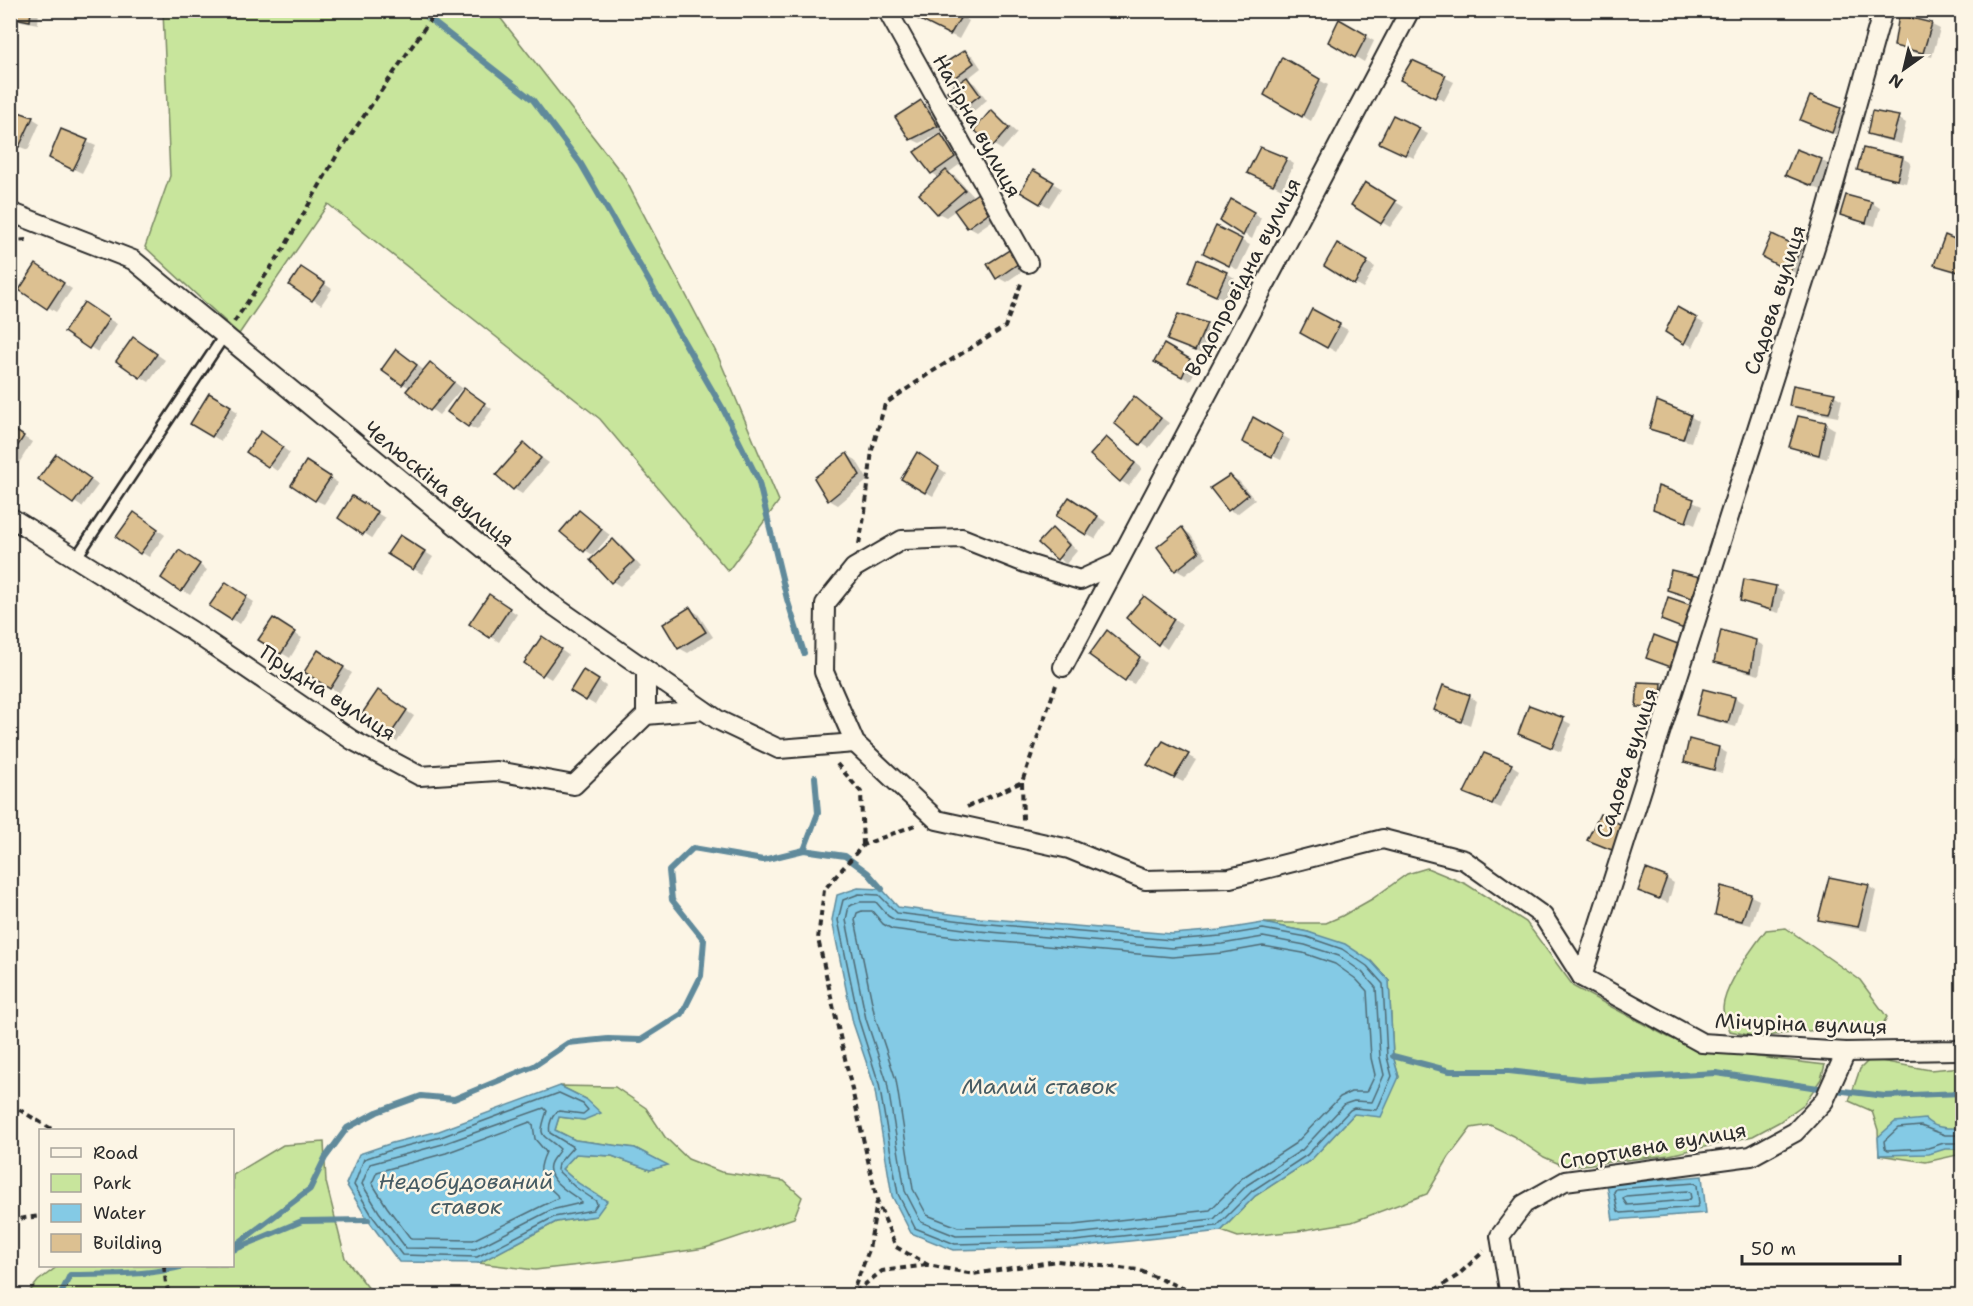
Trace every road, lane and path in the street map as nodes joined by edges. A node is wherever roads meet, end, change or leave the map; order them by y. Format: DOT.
graph roads {
  1 [pos="437,10"];
  2 [pos="886,10"];
  3 [pos="1410,10"];
  4 [pos="1883,10"];
  5 [pos="10,212"];
  6 [pos="1028,263"];
  7 [pos="224,336"];
  8 [pos="10,517"];
  9 [pos="76,558"];
  10 [pos="1115,564"];
  11 [pos="854,568"];
  12 [pos="1063,667"];
  13 [pos="646,670"];
  14 [pos="703,710"];
  15 [pos="646,715"];
  16 [pos="855,743"];
  17 [pos="822,745"];
  18 [pos="1022,782"];
  19 [pos="938,820"];
  20 [pos="1023,839"];
  21 [pos="863,845"];
  22 [pos="1582,976"];
  23 [pos="1962,1048"];
  24 [pos="1846,1052"];
  25 [pos="10,1104"];
  26 [pos="50,1129"];
  27 [pos="877,1200"];
  28 [pos="39,1216"];
  29 [pos="10,1220"];
  30 [pos="1500,1236"];
  31 [pos="928,1265"];
  32 [pos="165,1273"];
  33 [pos="851,1295"];
  34 [pos="170,1296"];
  35 [pos="1202,1296"];
  36 [pos="1426,1296"];
  37 [pos="1510,1296"];
  1 -- 7 [label="path"];
  2 -- 6 [label="street, Нагірна вулиця"];
  3 -- 10 [label="street, Водопровідна вулиця"];
  4 -- 22 [label="street, Садова вулиця"];
  5 -- 7 [label="street, Челюскіна вулиця"];
  6 -- 11 [label="path"];
  7 -- 9 [label="lane"];
  7 -- 13 [label="street, Челюскіна вулиця"];
  8 -- 9 [label="street, Прудна вулиця"];
  9 -- 15 [label="street, Прудна вулиця"];
  10 -- 11 [label="street"];
  10 -- 12 [label="street, Водопровідна вулиця"];
  11 -- 16 [label="street"];
  12 -- 18 [label="path"];
  13 -- 14 [label="street, Челюскіна вулиця"];
  13 -- 15 [label="street"];
  14 -- 15 [label="street"];
  14 -- 17 [label="street, Челюскіна вулиця"];
  16 -- 17 [label="street, Челюскіна вулиця"];
  16 -- 19 [label="street"];
  17 -- 21 [label="path"];
  18 -- 19 [label="path"];
  18 -- 20 [label="path"];
  19 -- 20 [label="street"];
  19 -- 21 [label="path"];
  20 -- 22 [label="street"];
  21 -- 27 [label="path"];
  22 -- 24 [label="street, Мічуріна вулиця"];
  23 -- 24 [label="street, Мічуріна вулиця"];
  24 -- 30 [label="street, Спортивна вулиця"];
  25 -- 26 [label="path"];
  27 -- 31 [label="path"];
  27 -- 33 [label="path"];
  28 -- 29 [label="path"];
  30 -- 36 [label="path"];
  30 -- 37 [label="street"];
  31 -- 33 [label="path"];
  31 -- 35 [label="path"];
  32 -- 34 [label="path"];
}
